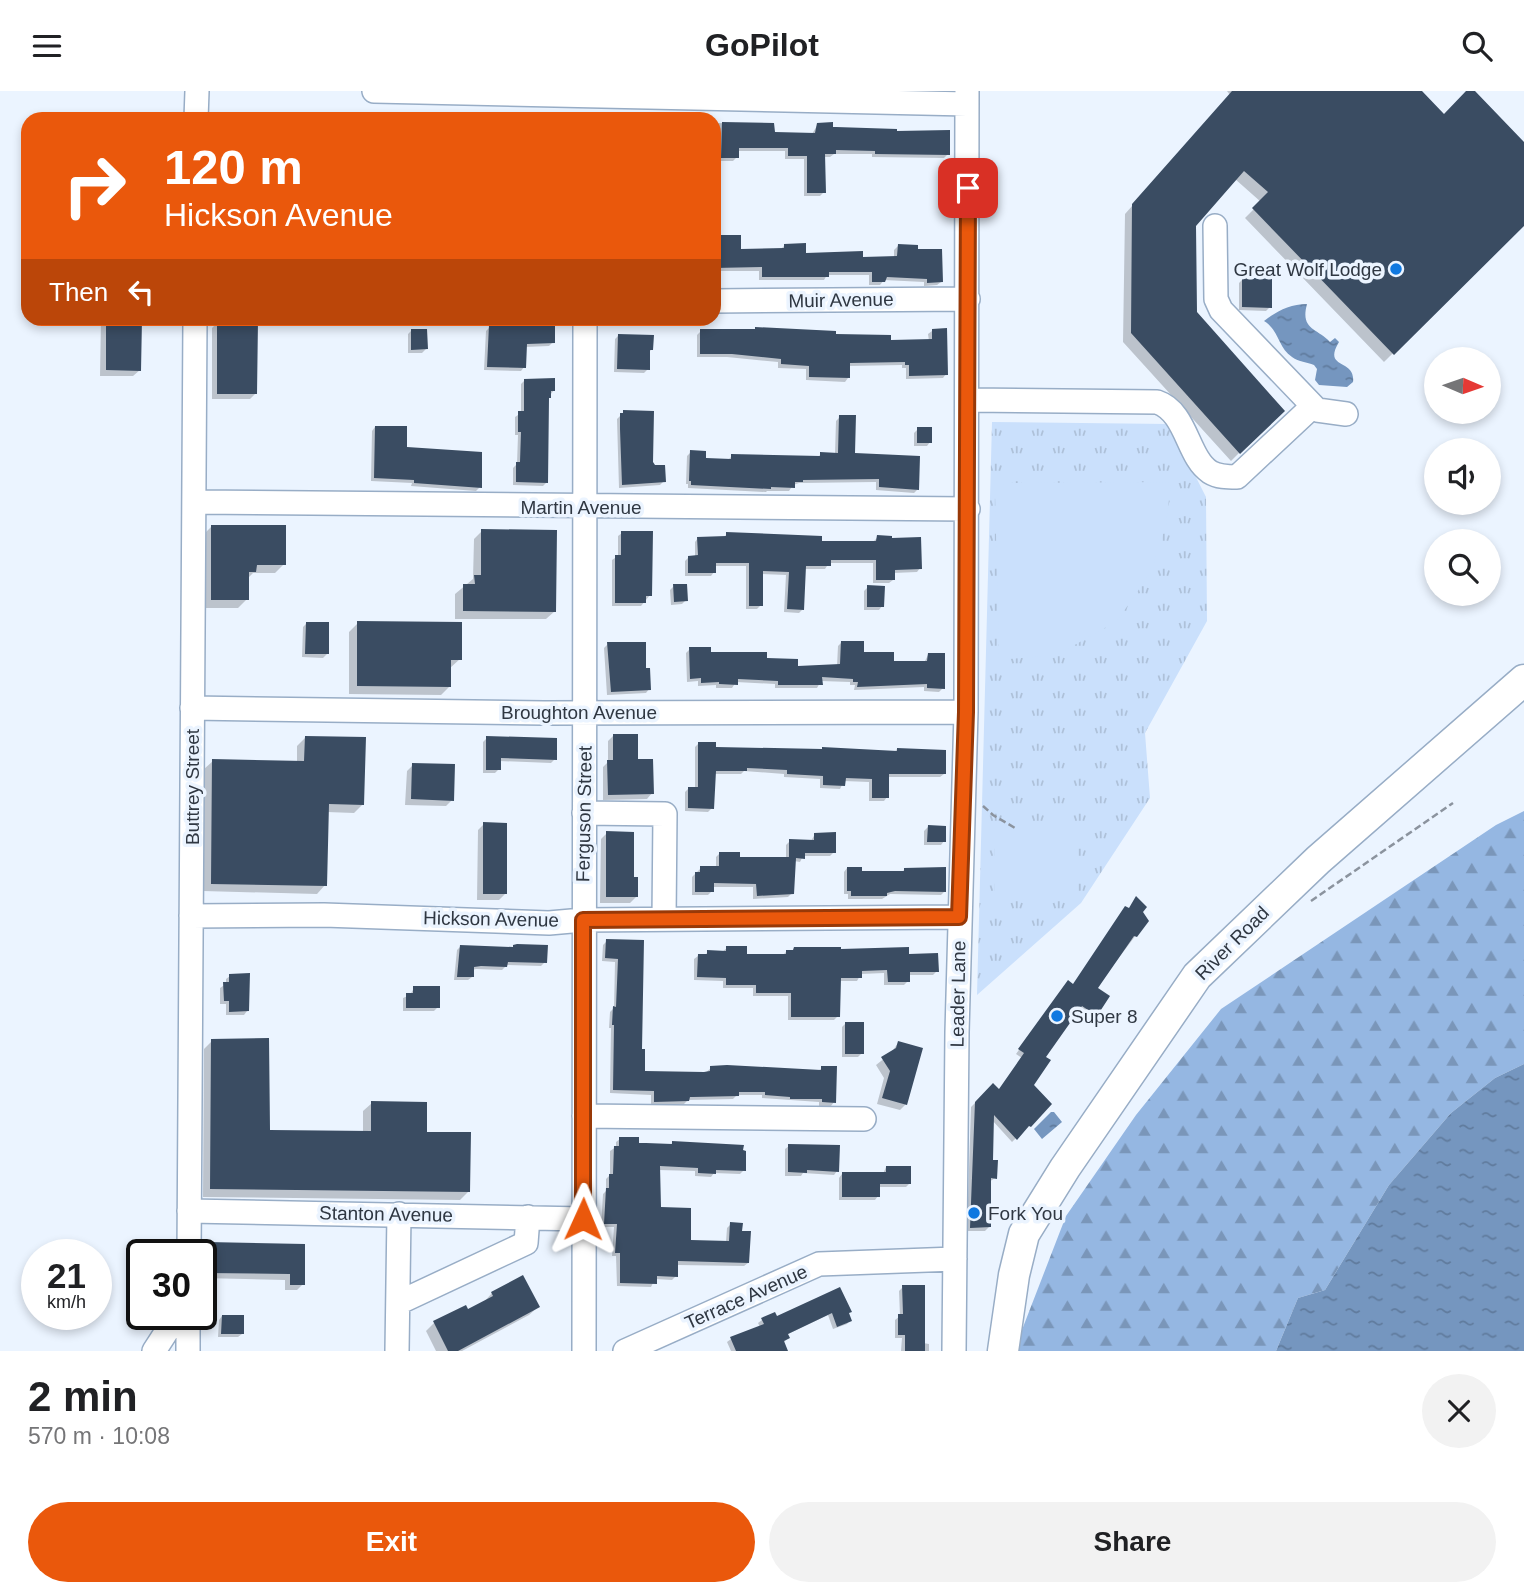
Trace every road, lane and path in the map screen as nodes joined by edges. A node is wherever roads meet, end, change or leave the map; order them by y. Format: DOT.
graph roads {
  1 [pos="197,91"];
  2 [pos="374,91"];
  3 [pos="967,97"];
  4 [pos="588,102"];
  5 [pos="196,112"];
  6 [pos="1215,226"];
  7 [pos="968,299"];
  8 [pos="721,302"];
  9 [pos="195,326"];
  10 [pos="584,326"];
  11 [pos="968,400"];
  12 [pos="1313,406"];
  13 [pos="1346,414"];
  14 [pos="194,502"];
  15 [pos="583,506"];
  16 [pos="968,509"];
  17 [pos="1524,680"];
  18 [pos="192,708"];
  19 [pos="585,712"];
  20 [pos="966,712"];
  21 [pos="976,800"];
  22 [pos="1453,803"];
  23 [pos="584,813"];
  24 [pos="1015,828"];
  25 [pos="1311,901"];
  26 [pos="191,916"];
  27 [pos="959,917"];
  28 [pos="664,919"];
  29 [pos="583,920"];
  30 [pos="584,1116"];
  31 [pos="864,1119"];
  32 [pos="189,1211"];
  33 [pos="399,1214"];
  34 [pos="528,1217"];
  35 [pos="583,1219"];
  36 [pos="189,1239"];
  37 [pos="955,1259"];
  38 [pos="398,1303"];
  39 [pos="168,1330"];
  40 [pos="188,1330"];
  41 [pos="154,1351"];
  42 [pos="188,1351"];
  43 [pos="397,1351"];
  44 [pos="584,1351"];
  45 [pos="625,1351"];
  46 [pos="954,1351"];
  47 [pos="1003,1351"];
  1 -- 5 [label="street"];
  2 -- 4 [label="street"];
  3 -- 4 [label="street"];
  3 -- 7 [label="street, Leader Lane"];
  6 -- 12 [label="street"];
  7 -- 8 [label="street, Muir Avenue"];
  7 -- 11 [label="street, Leader Lane"];
  9 -- 14 [label="street, Buttrey Street"];
  10 -- 15 [label="street, Ferguson Street"];
  11 -- 12 [label="street"];
  11 -- 16 [label="street, Leader Lane"];
  12 -- 13 [label="street"];
  14 -- 15 [label="street, Martin Avenue"];
  14 -- 18 [label="street, Buttrey Street"];
  15 -- 16 [label="street, Martin Avenue"];
  15 -- 19 [label="street, Ferguson Street"];
  16 -- 20 [label="street, Leader Lane"];
  17 -- 47 [label="main road, River Road"];
  18 -- 19 [label="street, Broughton Avenue"];
  18 -- 26 [label="street, Buttrey Street"];
  19 -- 20 [label="street, Broughton Avenue"];
  19 -- 23 [label="street, Ferguson Street"];
  20 -- 27 [label="street, Leader Lane"];
  21 -- 24 [label="path"];
  22 -- 25 [label="path"];
  23 -- 28 [label="street"];
  23 -- 29 [label="street, Ferguson Street"];
  26 -- 29 [label="street, Hickson Avenue"];
  26 -- 32 [label="street, Buttrey Street"];
  27 -- 28 [label="street, Hickson Avenue"];
  27 -- 37 [label="street, Leader Lane"];
  28 -- 29 [label="street, Hickson Avenue"];
  29 -- 30 [label="street, Ferguson Street"];
  30 -- 31 [label="street"];
  30 -- 35 [label="street, Ferguson Street"];
  32 -- 33 [label="street, Stanton Avenue"];
  32 -- 36 [label="street, Buttrey Street"];
  33 -- 34 [label="street, Stanton Avenue"];
  33 -- 38 [label="street"];
  34 -- 35 [label="street, Stanton Avenue"];
  34 -- 38 [label="street"];
  35 -- 44 [label="street, Ferguson Street"];
  37 -- 45 [label="street, Terrace Avenue"];
  37 -- 46 [label="street, Leader Lane"];
  38 -- 43 [label="street"];
  39 -- 41 [label="street"];
  40 -- 42 [label="street"];
}
